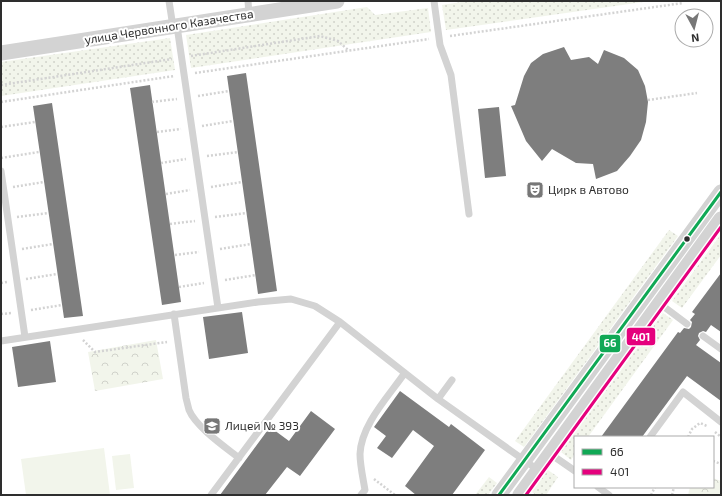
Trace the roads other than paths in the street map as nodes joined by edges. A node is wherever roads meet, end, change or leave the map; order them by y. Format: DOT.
graph roads {
  1 [pos="169,1"];
  2 [pos="336,1"];
  3 [pos="434,1"];
  4 [pos="249,8"];
  5 [pos="175,26"];
  6 [pos="1,53"];
  7 [pos="1,171"];
  8 [pos="721,192"];
  9 [pos="469,214"];
  10 [pos="721,219"];
  11 [pos="653,298"];
  12 [pos="218,308"];
  13 [pos="174,314"];
  14 [pos="340,322"];
  15 [pos="687,324"];
  16 [pos="703,336"];
  17 [pos="25,337"];
  18 [pos="1,341"];
  19 [pos="721,349"];
  20 [pos="404,374"];
  21 [pos="452,380"];
  22 [pos="438,399"];
  23 [pos="721,422"];
  24 [pos="651,436"];
  25 [pos="537,443"];
  26 [pos="550,453"];
  27 [pos="239,458"];
  28 [pos="524,460"];
  29 [pos="538,470"];
  30 [pos="574,470"];
  31 [pos="599,488"];
  32 [pos="608,494"];
  33 [pos="211,495"];
  34 [pos="362,495"];
  35 [pos="498,495"];
  36 [pos="520,495"];
  1 -- 5 [label="lane"];
  2 -- 4 [label="street, улица Червонного Казачества"];
  3 -- 9 [label="lane"];
  4 -- 5 [label="street, улица Червонного Казачества"];
  5 -- 6 [label="street, улица Червонного Казачества"];
  5 -- 12 [label="lane"];
  7 -- 17 [label="lane"];
  8 -- 11 [label="street"];
  10 -- 11 [label="street"];
  11 -- 15 [label="lane"];
  11 -- 25 [label="street"];
  11 -- 26 [label="street"];
  12 -- 13 [label="lane"];
  12 -- 14 [label="lane"];
  13 -- 17 [label="lane"];
  13 -- 27 [label="lane"];
  14 -- 20 [label="lane"];
  14 -- 27 [label="lane"];
  16 -- 19 [label="lane"];
  17 -- 18 [label="lane"];
  20 -- 22 [label="lane"];
  20 -- 34 [label="lane"];
  21 -- 22 [label="lane"];
  22 -- 28 [label="lane"];
  23 -- 24 [label="lane"];
  25 -- 26 [label="lane"];
  25 -- 28 [label="street"];
  26 -- 29 [label="street"];
  26 -- 30 [label="lane"];
  27 -- 33 [label="lane"];
  28 -- 29 [label="lane"];
  28 -- 35 [label="street"];
  29 -- 36 [label="street"];
  31 -- 32 [label="lane"];
}
